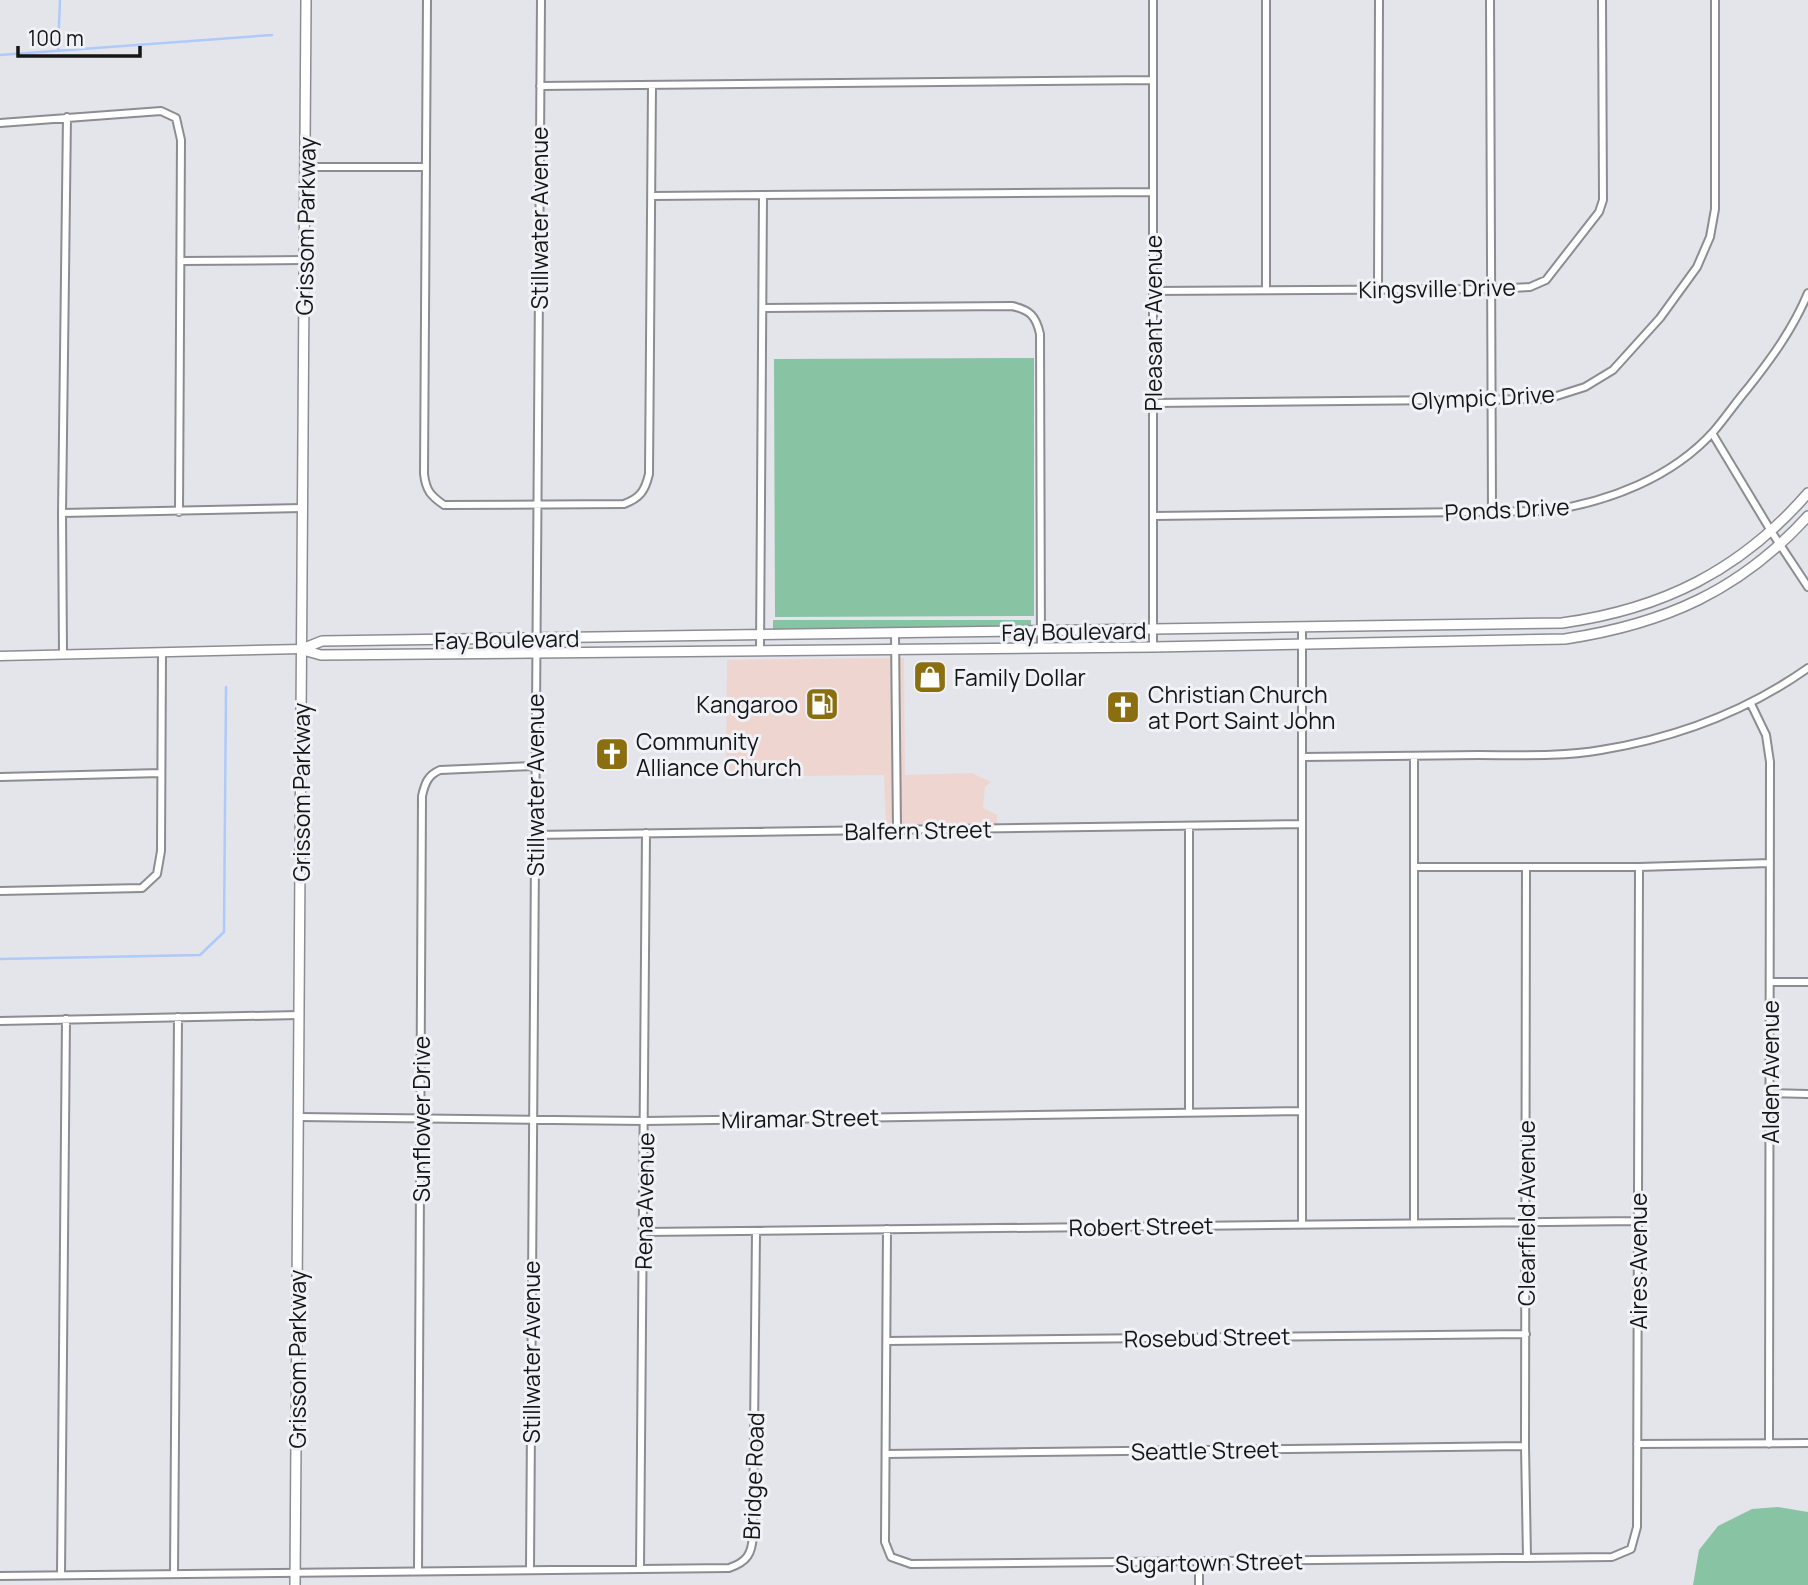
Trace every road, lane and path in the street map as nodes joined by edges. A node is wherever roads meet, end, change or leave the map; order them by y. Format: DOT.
graph roads {
  1 [pos="306,0"];
  2 [pos="427,0"];
  3 [pos="541,0"];
  4 [pos="1153,0"];
  5 [pos="1266,0"];
  6 [pos="1379,0"];
  7 [pos="1490,0"];
  8 [pos="1602,0"];
  9 [pos="1714,0"];
  10 [pos="1153,80"];
  11 [pos="652,85"];
  12 [pos="540,86"];
  13 [pos="67,117"];
  14 [pos="0,123"];
  15 [pos="306,167"];
  16 [pos="426,167"];
  17 [pos="1152,192"];
  18 [pos="652,196"];
  19 [pos="764,196"];
  20 [pos="304,260"];
  21 [pos="182,261"];
  22 [pos="1378,289"];
  23 [pos="1490,289"];
  24 [pos="1266,290"];
  25 [pos="1153,291"];
  26 [pos="1808,293"];
  27 [pos="764,308"];
  28 [pos="1492,400"];
  29 [pos="1153,403"];
  30 [pos="1713,433"];
  31 [pos="1808,493"];
  32 [pos="537,504"];
  33 [pos="302,508"];
  34 [pos="179,512"];
  35 [pos="1492,512"];
  36 [pos="62,513"];
  37 [pos="1154,516"];
  38 [pos="1808,516"];
  39 [pos="1772,531"];
  40 [pos="1781,544"];
  41 [pos="1808,587"];
  42 [pos="1495,626"];
  43 [pos="1302,628"];
  44 [pos="1153,630"];
  45 [pos="1041,631"];
  46 [pos="895,633"];
  47 [pos="760,635"];
  48 [pos="536,638"];
  49 [pos="1496,642"];
  50 [pos="1302,645"];
  51 [pos="1153,647"];
  52 [pos="1041,648"];
  53 [pos="302,649"];
  54 [pos="895,649"];
  55 [pos="760,651"];
  56 [pos="162,652"];
  57 [pos="63,654"];
  58 [pos="536,654"];
  59 [pos="0,656"];
  60 [pos="1808,668"];
  61 [pos="1751,704"];
  62 [pos="1414,756"];
  63 [pos="1303,757"];
  64 [pos="534,766"];
  65 [pos="161,774"];
  66 [pos="0,777"];
  67 [pos="1303,824"];
  68 [pos="1189,826"];
  69 [pos="897,830"];
  70 [pos="646,833"];
  71 [pos="534,835"];
  72 [pos="1770,863"];
  73 [pos="1414,867"];
  74 [pos="1639,867"];
  75 [pos="1526,868"];
  76 [pos="0,891"];
  77 [pos="1770,982"];
  78 [pos="1808,982"];
  79 [pos="299,1015"];
  80 [pos="178,1017"];
  81 [pos="66,1019"];
  82 [pos="0,1021"];
  83 [pos="1769,1093"];
  84 [pos="1808,1094"];
  85 [pos="1301,1111"];
  86 [pos="1189,1112"];
  87 [pos="299,1117"];
  88 [pos="421,1118"];
  89 [pos="532,1120"];
  90 [pos="645,1121"];
  91 [pos="1638,1221"];
  92 [pos="1526,1222"];
  93 [pos="1414,1223"];
  94 [pos="1303,1224"];
  95 [pos="887,1229"];
  96 [pos="644,1232"];
  97 [pos="756,1232"];
  98 [pos="1526,1334"];
  99 [pos="887,1340"];
  100 [pos="1808,1443"];
  101 [pos="1637,1444"];
  102 [pos="1769,1444"];
  103 [pos="1525,1446"];
  104 [pos="886,1454"];
  105 [pos="1527,1558"];
  106 [pos="1199,1563"];
  107 [pos="530,1569"];
  108 [pos="640,1569"];
  109 [pos="418,1571"];
  110 [pos="174,1573"];
  111 [pos="295,1573"];
  112 [pos="61,1575"];
  113 [pos="0,1576"];
  114 [pos="295,1585"];
  115 [pos="1199,1585"];
  1 -- 15 [label="main road, Grissom Parkway"];
  2 -- 16 [label="street"];
  3 -- 12 [label="street, Stillwater Avenue"];
  4 -- 10 [label="street, Pleasant Avenue"];
  5 -- 24 [label="street"];
  6 -- 22 [label="street"];
  7 -- 23 [label="street"];
  8 -- 23 [label="street, Kingsville Drive"];
  9 -- 28 [label="street, Olympic Drive"];
  10 -- 11 [label="street"];
  10 -- 17 [label="street, Pleasant Avenue"];
  11 -- 12 [label="street"];
  11 -- 18 [label="street"];
  12 -- 32 [label="street, Stillwater Avenue"];
  13 -- 14 [label="street"];
  13 -- 21 [label="street"];
  13 -- 36 [label="street"];
  15 -- 16 [label="street"];
  15 -- 20 [label="main road, Grissom Parkway"];
  16 -- 32 [label="street"];
  17 -- 19 [label="street"];
  17 -- 25 [label="street, Pleasant Avenue"];
  18 -- 19 [label="street"];
  18 -- 32 [label="street"];
  19 -- 27 [label="street"];
  20 -- 21 [label="street"];
  20 -- 33 [label="main road, Grissom Parkway"];
  21 -- 34 [label="street"];
  22 -- 23 [label="street, Kingsville Drive"];
  22 -- 24 [label="street, Kingsville Drive"];
  23 -- 28 [label="street"];
  24 -- 25 [label="street, Kingsville Drive"];
  25 -- 29 [label="street, Pleasant Avenue"];
  26 -- 30 [label="street, Ponds Drive"];
  27 -- 45 [label="street"];
  27 -- 47 [label="street"];
  28 -- 29 [label="street, Olympic Drive"];
  28 -- 35 [label="street"];
  29 -- 37 [label="street, Pleasant Avenue"];
  30 -- 35 [label="street, Ponds Drive"];
  30 -- 39 [label="street"];
  31 -- 39 [label="main road, Fay Boulevard"];
  32 -- 48 [label="street, Stillwater Avenue"];
  33 -- 34 [label="street"];
  33 -- 53 [label="main road, Grissom Parkway"];
  34 -- 36 [label="street"];
  35 -- 37 [label="street, Ponds Drive"];
  36 -- 57 [label="street"];
  37 -- 44 [label="street, Pleasant Avenue"];
  38 -- 40 [label="main road, Fay Boulevard"];
  39 -- 40 [label="street"];
  39 -- 42 [label="main road, Fay Boulevard"];
  40 -- 41 [label="street"];
  40 -- 49 [label="main road, Fay Boulevard"];
  42 -- 43 [label="main road, Fay Boulevard"];
  42 -- 49 [label="street"];
  43 -- 44 [label="main road, Fay Boulevard"];
  43 -- 50 [label="street"];
  44 -- 45 [label="main road, Fay Boulevard"];
  44 -- 51 [label="street, Pleasant Avenue"];
  45 -- 46 [label="main road, Fay Boulevard"];
  45 -- 52 [label="street"];
  46 -- 47 [label="main road, Fay Boulevard"];
  46 -- 54 [label="street"];
  47 -- 48 [label="main road, Fay Boulevard"];
  47 -- 55 [label="street"];
  48 -- 53 [label="main road, Fay Boulevard"];
  48 -- 58 [label="street, Stillwater Avenue"];
  49 -- 50 [label="main road, Fay Boulevard"];
  50 -- 51 [label="main road, Fay Boulevard"];
  50 -- 63 [label="street"];
  51 -- 52 [label="main road, Fay Boulevard"];
  52 -- 54 [label="main road, Fay Boulevard"];
  53 -- 56 [label="street, Fay Boulevard"];
  53 -- 58 [label="main road, Fay Boulevard"];
  53 -- 79 [label="main road, Grissom Parkway"];
  54 -- 55 [label="main road, Fay Boulevard"];
  54 -- 69 [label="street"];
  55 -- 58 [label="main road, Fay Boulevard"];
  56 -- 57 [label="street, Fay Boulevard"];
  56 -- 65 [label="street"];
  57 -- 59 [label="street, Fay Boulevard"];
  58 -- 64 [label="street, Stillwater Avenue"];
  60 -- 61 [label="street"];
  61 -- 62 [label="street"];
  61 -- 72 [label="street, Alden Avenue"];
  62 -- 63 [label="street"];
  62 -- 73 [label="street"];
  63 -- 67 [label="street"];
  64 -- 71 [label="street, Stillwater Avenue"];
  64 -- 88 [label="street, Sunflower Drive"];
  65 -- 66 [label="street"];
  65 -- 76 [label="street"];
  67 -- 68 [label="street, Balfern Street"];
  67 -- 85 [label="street"];
  68 -- 69 [label="street, Balfern Street"];
  68 -- 86 [label="street"];
  69 -- 70 [label="street, Balfern Street"];
  70 -- 71 [label="street, Balfern Street"];
  70 -- 90 [label="street, Rena Avenue"];
  71 -- 89 [label="street, Stillwater Avenue"];
  72 -- 74 [label="street"];
  72 -- 77 [label="street, Alden Avenue"];
  73 -- 75 [label="street"];
  73 -- 93 [label="street"];
  74 -- 75 [label="street"];
  74 -- 91 [label="street, Aires Avenue"];
  75 -- 92 [label="street, Clearfield Avenue"];
  77 -- 78 [label="street"];
  77 -- 83 [label="street, Alden Avenue"];
  79 -- 80 [label="street"];
  79 -- 87 [label="main road, Grissom Parkway"];
  80 -- 81 [label="street"];
  80 -- 110 [label="street"];
  81 -- 82 [label="street"];
  81 -- 112 [label="street"];
  83 -- 84 [label="street"];
  83 -- 102 [label="street, Alden Avenue"];
  85 -- 86 [label="street, Miramar Street"];
  85 -- 94 [label="street"];
  86 -- 90 [label="street, Miramar Street"];
  87 -- 88 [label="street, Miramar Street"];
  87 -- 111 [label="main road, Grissom Parkway"];
  88 -- 89 [label="street, Miramar Street"];
  88 -- 109 [label="street, Sunflower Drive"];
  89 -- 90 [label="street, Miramar Street"];
  89 -- 107 [label="street, Stillwater Avenue"];
  90 -- 96 [label="street, Rena Avenue"];
  91 -- 92 [label="street, Robert Street"];
  91 -- 101 [label="street, Aires Avenue"];
  92 -- 93 [label="street, Robert Street"];
  92 -- 98 [label="street, Clearfield Avenue"];
  93 -- 94 [label="street, Robert Street"];
  94 -- 95 [label="street, Robert Street"];
  95 -- 97 [label="street, Robert Street"];
  95 -- 99 [label="street"];
  96 -- 97 [label="street, Robert Street"];
  96 -- 108 [label="street, Rena Avenue"];
  97 -- 108 [label="street, Bridge Road"];
  98 -- 99 [label="street, Rosebud Street"];
  98 -- 103 [label="street, Clearfield Avenue"];
  99 -- 104 [label="street"];
  100 -- 102 [label="street"];
  101 -- 102 [label="street"];
  101 -- 105 [label="street, Aires Avenue"];
  103 -- 104 [label="street, Seattle Street"];
  103 -- 105 [label="street, Clearfield Avenue"];
  104 -- 106 [label="street, Sugartown Street"];
  105 -- 106 [label="street, Sugartown Street"];
  106 -- 115 [label="street"];
  107 -- 108 [label="street, Bridge Road"];
  107 -- 109 [label="street, Bridge Road"];
  109 -- 111 [label="street, Bridge Road"];
  110 -- 111 [label="street, Bridge Road"];
  110 -- 112 [label="street, Bridge Road"];
  111 -- 114 [label="main road, Grissom Parkway"];
  112 -- 113 [label="street, Bridge Road"];
}
